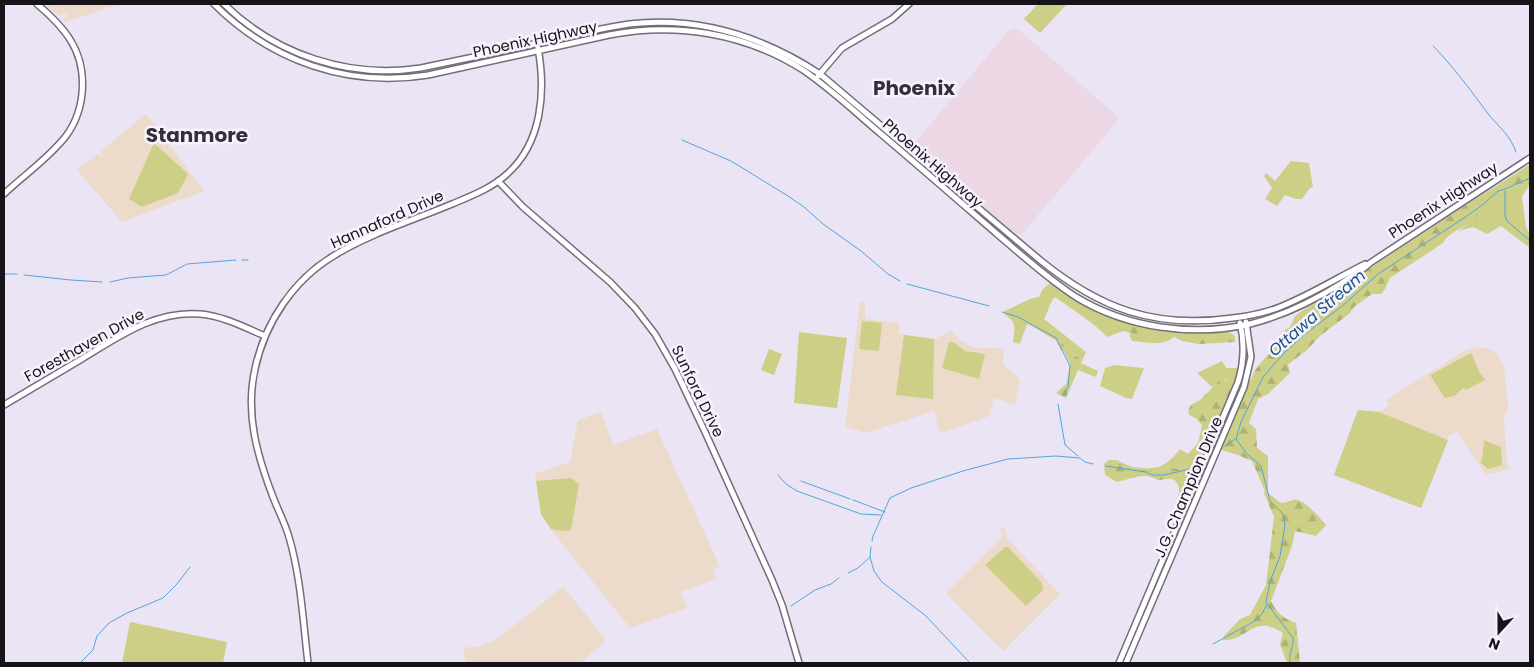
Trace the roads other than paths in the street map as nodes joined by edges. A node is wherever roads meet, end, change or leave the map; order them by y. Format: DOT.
graph roads {
  1 [pos="37,4"];
  2 [pos="214,4"];
  3 [pos="224,4"];
  4 [pos="909,4"];
  5 [pos="537,44"];
  6 [pos="538,51"];
  7 [pos="820,74"];
  8 [pos="815,79"];
  9 [pos="1530,158"];
  10 [pos="498,181"];
  11 [pos="4,194"];
  12 [pos="1370,263"];
  13 [pos="1242,317"];
  14 [pos="1244,325"];
  15 [pos="1225,328"];
  16 [pos="265,336"];
  17 [pos="1243,339"];
  18 [pos="4,405"];
  19 [pos="308,663"];
  20 [pos="799,663"];
  21 [pos="1119,663"];
  22 [pos="1126,663"];
  1 -- 11 [label="main road"];
  2 -- 6 [label="main road, Phoenix Highway"];
  3 -- 5 [label="main road, Phoenix Highway"];
  4 -- 7 [label="main road"];
  5 -- 6 [label="main road, Hannaford Drive"];
  5 -- 7 [label="main road, Phoenix Highway"];
  6 -- 8 [label="main road, Phoenix Highway"];
  6 -- 10 [label="main road, Hannaford Drive"];
  7 -- 8 [label="main road"];
  7 -- 13 [label="main road, Phoenix Highway"];
  8 -- 15 [label="main road, Phoenix Highway"];
  9 -- 12 [label="main road, Phoenix Highway"];
  10 -- 16 [label="main road, Hannaford Drive"];
  10 -- 20 [label="main road, Sunford Drive"];
  12 -- 13 [label="main road, Phoenix Highway"];
  12 -- 14 [label="main road, Phoenix Highway"];
  13 -- 14 [label="main road, J.G. Champion Drive"];
  14 -- 15 [label="main road, Phoenix Highway"];
  14 -- 17 [label="main road, J.G. Champion Drive"];
  14 -- 22 [label="main road, J.G. Champion Drive"];
  15 -- 17 [label="main road"];
  16 -- 18 [label="main road, Foresthaven Drive"];
  16 -- 19 [label="main road, Hannaford Drive"];
  17 -- 21 [label="main road, J.G. Champion Drive"];
}
